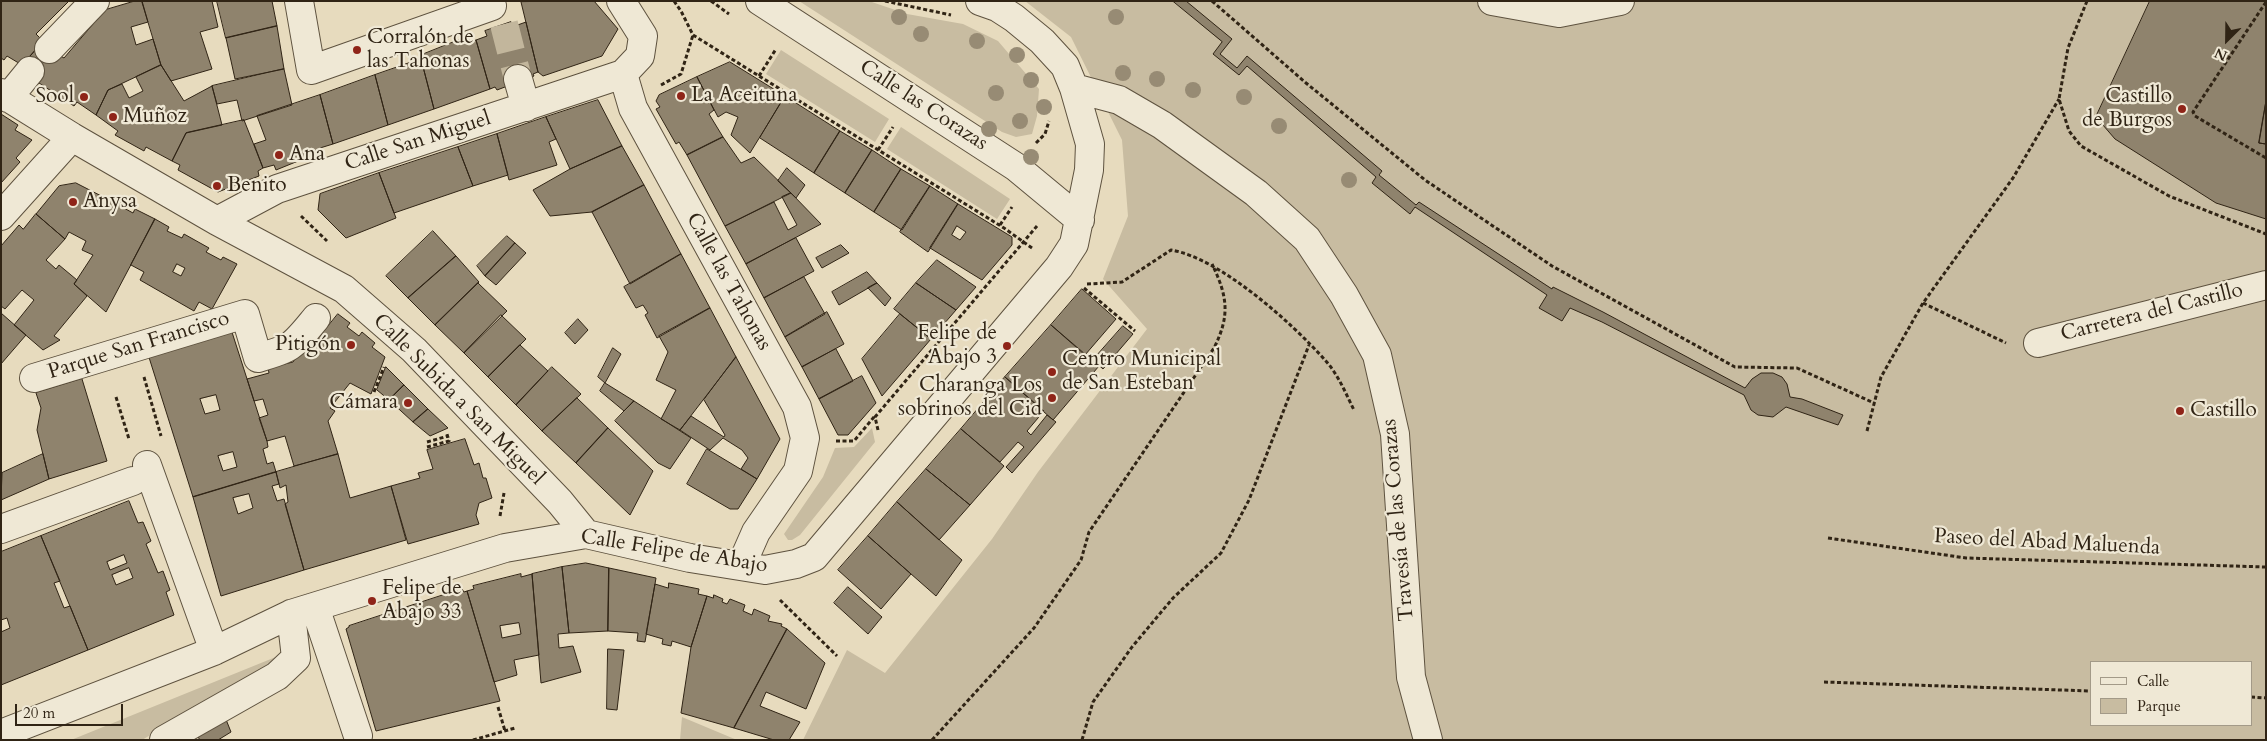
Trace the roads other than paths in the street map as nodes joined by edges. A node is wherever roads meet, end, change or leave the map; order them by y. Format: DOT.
graph roads {
  1 [pos="95,1"];
  2 [pos="299,1"];
  3 [pos="621,1"];
  4 [pos="1492,1"];
  5 [pos="1620,1"];
  6 [pos="748,5"];
  7 [pos="970,9"];
  8 [pos="494,11"];
  9 [pos="49,49"];
  10 [pos="623,74"];
  11 [pos="518,79"];
  12 [pos="15,86"];
  13 [pos="1074,88"];
  14 [pos="526,107"];
  15 [pos="72,137"];
  16 [pos="1,216"];
  17 [pos="1080,220"];
  18 [pos="218,221"];
  19 [pos="2266,284"];
  20 [pos="316,318"];
  21 [pos="2038,343"];
  22 [pos="34,378"];
  23 [pos="1,529"];
  24 [pos="586,534"];
  25 [pos="741,566"];
  26 [pos="303,611"];
  27 [pos="214,651"];
  28 [pos="1,734"];
  29 [pos="358,736"];
  30 [pos="164,740"];
  31 [pos="1428,740"];
  1 -- 9 [label="street"];
  2 -- 8 [label="street"];
  3 -- 10 [label="street"];
  4 -- 5 [label="street"];
  6 -- 17 [label="street, Calle las Corazas"];
  7 -- 13 [label="street, Calle Felipe de Abajo"];
  10 -- 14 [label="street, Calle San Miguel"];
  10 -- 25 [label="street, Calle las Tahonas"];
  11 -- 14 [label="street"];
  12 -- 15 [label="street, Calle Subida a San Miguel"];
  13 -- 17 [label="street, Calle Felipe de Abajo"];
  13 -- 31 [label="street, Travesía de las Corazas"];
  14 -- 18 [label="street, Calle San Miguel"];
  15 -- 16 [label="street"];
  15 -- 18 [label="street, Calle Subida a San Miguel"];
  17 -- 25 [label="street, Calle Felipe de Abajo"];
  18 -- 24 [label="street, Calle Subida a San Miguel"];
  19 -- 21 [label="street, Carretera del Castillo"];
  20 -- 22 [label="street, Parque San Francisco"];
  23 -- 27 [label="street"];
  24 -- 25 [label="street, Calle Felipe de Abajo"];
  24 -- 26 [label="street, Calle Felipe de Abajo"];
  26 -- 27 [label="street, Calle Felipe de Abajo"];
  26 -- 29 [label="street"];
  26 -- 30 [label="street"];
  27 -- 28 [label="street, Calle Felipe de Abajo"];
}
